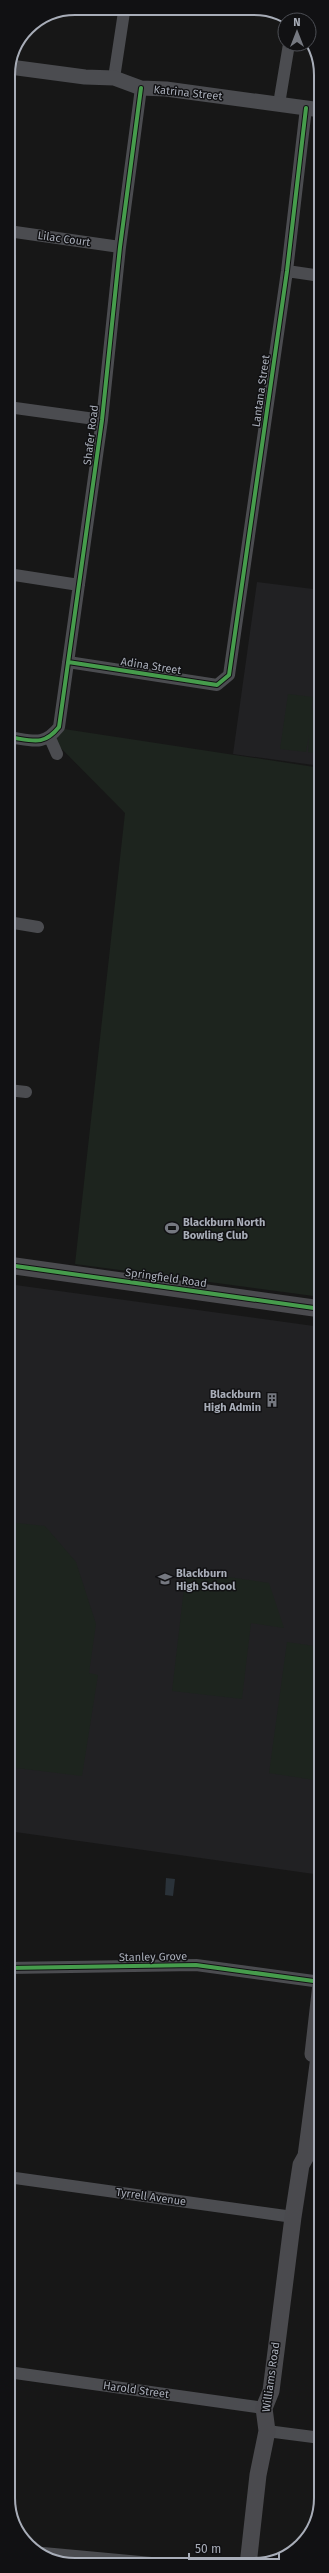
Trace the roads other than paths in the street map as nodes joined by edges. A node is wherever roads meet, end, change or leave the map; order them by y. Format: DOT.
graph roads {
  1 [pos="124,15"];
  2 [pos="288,52"];
  3 [pos="16,67"];
  4 [pos="114,78"];
  5 [pos="141,88"];
  6 [pos="279,104"];
  7 [pos="313,109"];
  8 [pos="15,233"];
  9 [pos="120,247"];
  10 [pos="287,271"];
  11 [pos="314,275"];
  12 [pos="15,408"];
  13 [pos="102,420"];
  14 [pos="15,575"];
  15 [pos="79,585"];
  16 [pos="68,662"];
  17 [pos="229,675"];
  18 [pos="15,738"];
  19 [pos="50,738"];
  20 [pos="57,754"];
  21 [pos="15,923"];
  22 [pos="38,927"];
  23 [pos="15,1091"];
  24 [pos="26,1092"];
  25 [pos="15,1266"];
  26 [pos="314,1307"];
  27 [pos="15,1968"];
  28 [pos="314,1982"];
  29 [pos="314,2085"];
  30 [pos="313,2097"];
  31 [pos="15,2178"];
  32 [pos="293,2217"];
  33 [pos="15,2373"];
  34 [pos="264,2408"];
  35 [pos="267,2431"];
  36 [pos="314,2437"];
  37 [pos="55,2554"];
  38 [pos="97,2558"];
  39 [pos="249,2558"];
  1 -- 4 [label="street"];
  2 -- 6 [label="street"];
  3 -- 4 [label="street, Katrina Street"];
  4 -- 5 [label="street, Katrina Street"];
  5 -- 6 [label="street, Katrina Street"];
  5 -- 9 [label="street, Shafer Road"];
  6 -- 7 [label="street, Katrina Street"];
  7 -- 10 [label="street, Lantana Street"];
  8 -- 9 [label="street, Lilac Court"];
  9 -- 13 [label="street, Shafer Road"];
  10 -- 11 [label="street"];
  10 -- 17 [label="street, Lantana Street"];
  12 -- 13 [label="street"];
  13 -- 15 [label="street, Shafer Road"];
  14 -- 15 [label="street"];
  15 -- 16 [label="street, Shafer Road"];
  16 -- 17 [label="street, Adina Street"];
  16 -- 19 [label="street, Shafer Road"];
  18 -- 19 [label="street"];
  19 -- 20 [label="street"];
  21 -- 22 [label="street"];
  23 -- 24 [label="street"];
  25 -- 26 [label="main road, Springfield Road"];
  27 -- 28 [label="street, Stanley Grove"];
  29 -- 30 [label="main road, Williams Road"];
  30 -- 32 [label="main road, Williams Road"];
  31 -- 32 [label="street, Tyrrell Avenue"];
  32 -- 34 [label="main road, Williams Road"];
  33 -- 34 [label="street, Harold Street"];
  34 -- 35 [label="main road, Williams Road"];
  35 -- 36 [label="street"];
  35 -- 39 [label="main road, Williams Road"];
  37 -- 38 [label="street"];
}
